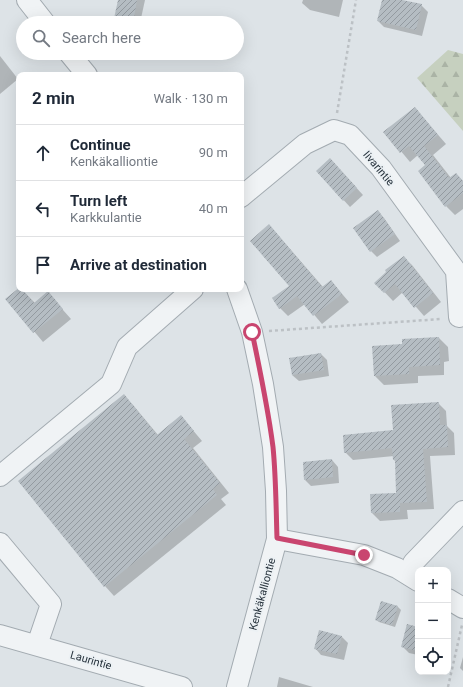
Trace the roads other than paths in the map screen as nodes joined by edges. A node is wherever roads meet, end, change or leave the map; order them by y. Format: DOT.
graph roads {
  1 [pos="27,0"];
  2 [pos="40,16"];
  3 [pos="75,60"];
  4 [pos="85,72"];
  5 [pos="244,195"];
  6 [pos="190,292"];
  7 [pos="238,292"];
  8 [pos="459,318"];
  9 [pos="0,476"];
  10 [pos="463,511"];
  11 [pos="277,538"];
  12 [pos="0,543"];
  13 [pos="420,567"];
  14 [pos="415,572"];
  15 [pos="451,601"];
  16 [pos="463,608"];
  17 [pos="0,635"];
  18 [pos="37,645"];
  19 [pos="182,687"];
  20 [pos="237,687"];
  1 -- 2 [label="street"];
  3 -- 4 [label="street"];
  5 -- 8 [label="street, Iivarintie"];
  6 -- 9 [label="street"];
  7 -- 11 [label="street, Kenkäkalliontie"];
  10 -- 13 [label="street"];
  11 -- 14 [label="street"];
  11 -- 20 [label="street, Kenkäkalliontie"];
  12 -- 18 [label="street"];
  15 -- 16 [label="street"];
  17 -- 18 [label="street, Laurintie"];
  18 -- 19 [label="street, Laurintie"];
}
